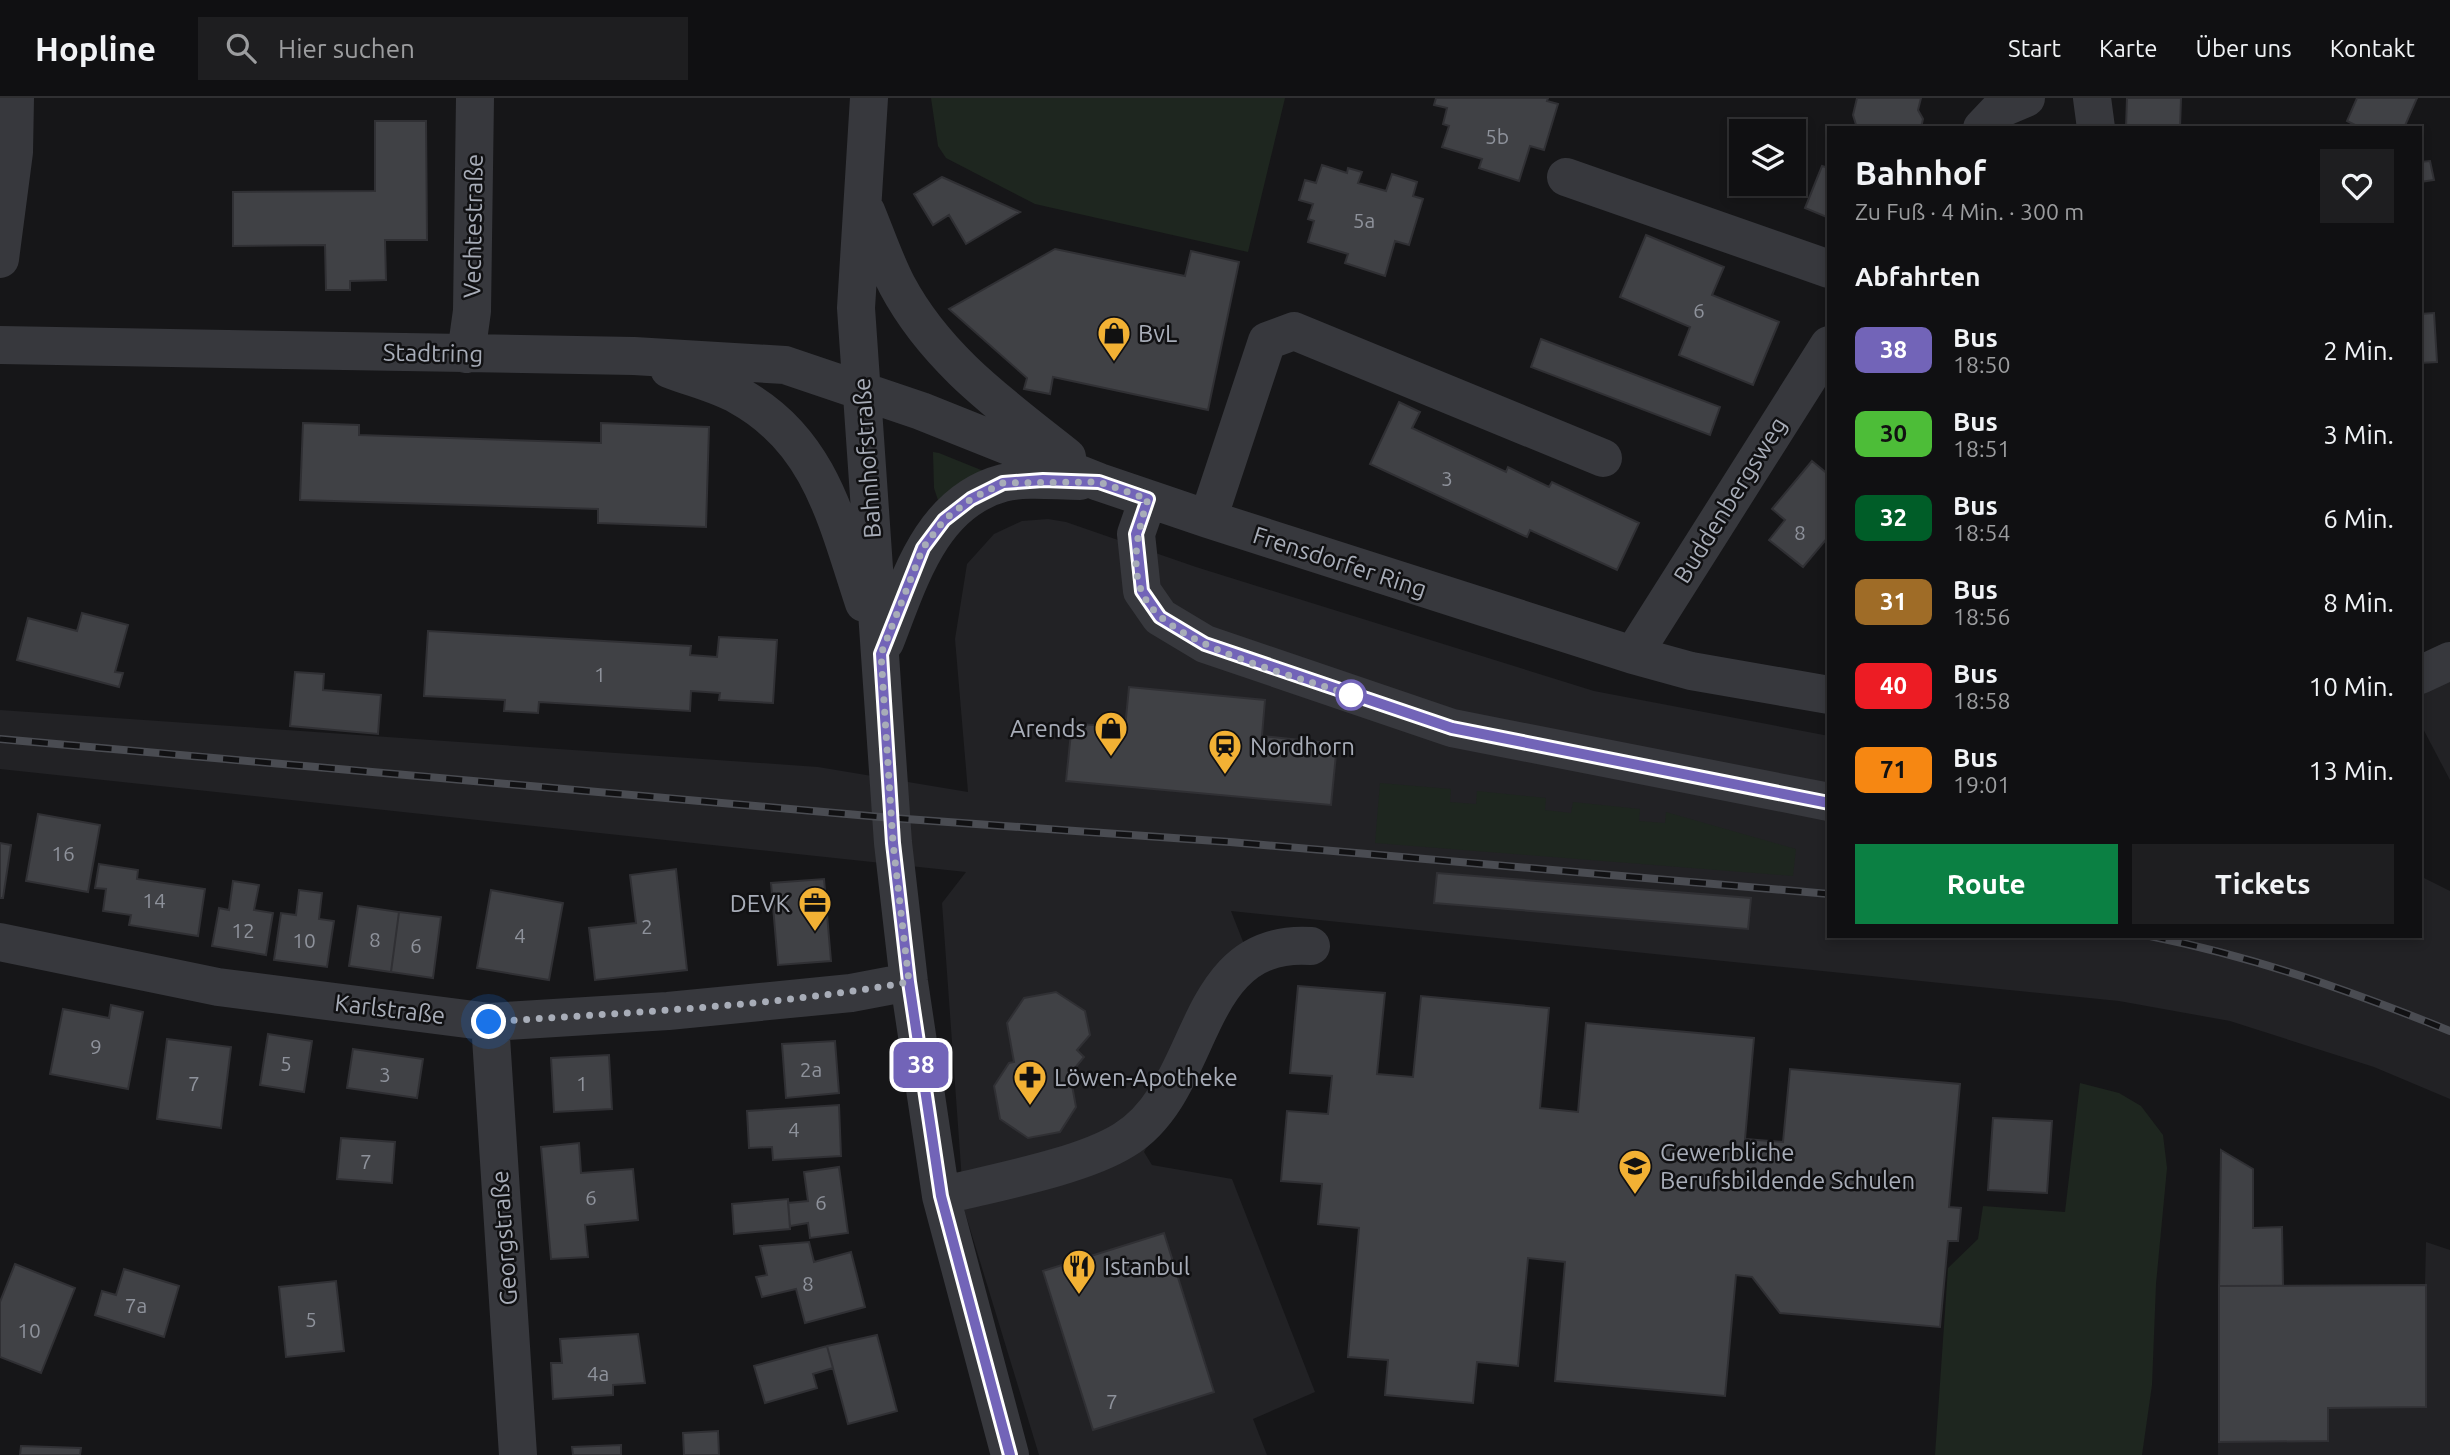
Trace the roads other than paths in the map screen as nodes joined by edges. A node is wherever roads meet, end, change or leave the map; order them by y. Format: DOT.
graph roads {
  1 [pos="15,98"];
  2 [pos="475,98"];
  3 [pos="869,98"];
  4 [pos="2026,98"];
  5 [pos="2092,98"];
  6 [pos="1984,126"];
  7 [pos="2096,126"];
  8 [pos="1566,177"];
  9 [pos="862,202"];
  10 [pos="0,259"];
  11 [pos="1827,268"];
  12 [pos="0,345"];
  13 [pos="1827,348"];
  14 [pos="466,354"];
  15 [pos="634,356"];
  16 [pos="863,389"];
  17 [pos="1604,458"];
  18 [pos="1099,482"];
  19 [pos="1148,499"];
  20 [pos="1208,519"];
  21 [pos="881,654"];
  22 [pos="1633,655"];
  23 [pos="2450,662"];
  24 [pos="2422,675"];
  25 [pos="1827,695"];
  26 [pos="1827,803"];
  27 [pos="0,942"];
  28 [pos="1311,946"];
  29 [pos="909,982"];
  30 [pos="489,1022"];
  31 [pos="941,1196"];
  32 [pos="518,1455"];
  33 [pos="1010,1455"];
  1 -- 10 [label="street"];
  2 -- 14 [label="street, Vechtestraße"];
  3 -- 9 [label="street, Bahnhofstraße"];
  4 -- 6 [label="street"];
  5 -- 7 [label="street"];
  8 -- 11 [label="street"];
  9 -- 16 [label="street, Bahnhofstraße"];
  9 -- 18 [label="street"];
  12 -- 14 [label="street, Stadtring"];
  13 -- 22 [label="street, Buddenbergsweg"];
  14 -- 15 [label="street, Stadtring"];
  15 -- 16 [label="street, Stadtring"];
  15 -- 21 [label="street"];
  16 -- 18 [label="street, Frensdorfer Ring"];
  16 -- 21 [label="street, Bahnhofstraße"];
  17 -- 20 [label="street"];
  18 -- 19 [label="street, Frensdorfer Ring"];
  18 -- 21 [label="street"];
  19 -- 20 [label="street, Frensdorfer Ring"];
  19 -- 26 [label="street"];
  20 -- 22 [label="street, Frensdorfer Ring"];
  21 -- 29 [label="street, Bahnhofstraße"];
  22 -- 25 [label="street, Frensdorfer Ring"];
  23 -- 24 [label="street"];
  27 -- 30 [label="street, Karlstraße"];
  28 -- 31 [label="street"];
  29 -- 30 [label="street, Karlstraße"];
  29 -- 31 [label="street, Bahnhofstraße"];
  30 -- 32 [label="street, Georgstraße"];
  31 -- 33 [label="street, Bahnhofstraße"];
}
